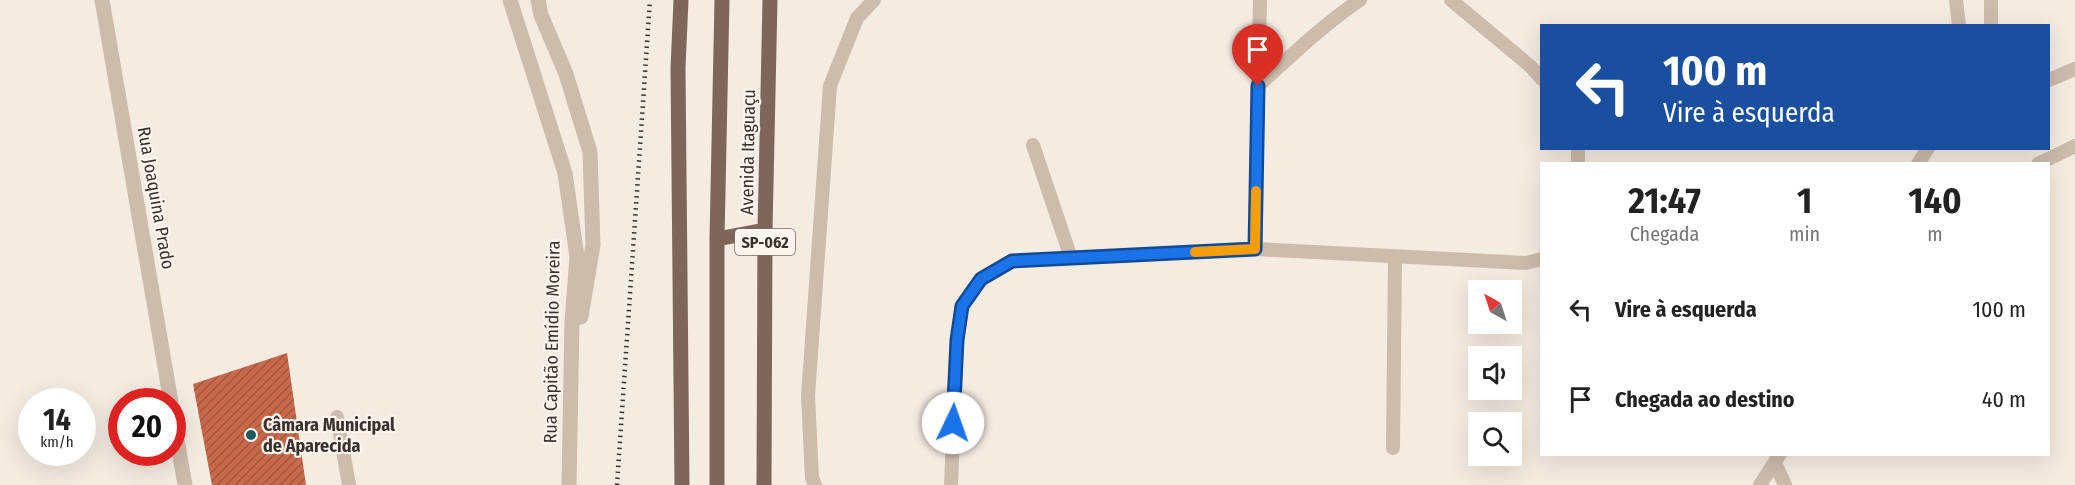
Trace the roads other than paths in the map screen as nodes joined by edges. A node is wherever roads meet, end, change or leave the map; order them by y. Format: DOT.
graph roads {
  1 [pos="102,0"];
  2 [pos="510,0"];
  3 [pos="538,0"];
  4 [pos="681,0"];
  5 [pos="722,0"];
  6 [pos="770,0"];
  7 [pos="874,0"];
  8 [pos="1260,0"];
  9 [pos="1360,0"];
  10 [pos="1451,0"];
  11 [pos="1956,0"];
  12 [pos="1991,0"];
  13 [pos="1959,24"];
  14 [pos="1991,24"];
  15 [pos="2075,69"];
  16 [pos="1540,77"];
  17 [pos="2050,80"];
  18 [pos="1258,86"];
  19 [pos="1033,145"];
  20 [pos="2075,146"];
  21 [pos="2042,162"];
  22 [pos="765,230"];
  23 [pos="717,239"];
  24 [pos="1255,249"];
  25 [pos="1395,256"];
  26 [pos="1071,258"];
  27 [pos="1540,260"];
  28 [pos="570,382"];
  29 [pos="169,388"];
  30 [pos="337,417"];
  31 [pos="1392,448"];
  32 [pos="1777,459"];
  33 [pos="182,466"];
  34 [pos="570,481"];
  35 [pos="185,485"];
  36 [pos="349,485"];
  37 [pos="682,485"];
  38 [pos="717,485"];
  39 [pos="764,485"];
  40 [pos="815,485"];
  41 [pos="951,485"];
  42 [pos="1760,485"];
  43 [pos="1785,485"];
  1 -- 29 [label="street, Rua Joaquina Prado"];
  2 -- 28 [label="street, Rua Capitão Emídio Moreira"];
  3 -- 28 [label="street"];
  4 -- 37 [label="main road"];
  5 -- 23 [label="main road, Avenida Itaguaçu / SP-062"];
  6 -- 22 [label="main road, Avenida Itaguaçu / SP-062"];
  7 -- 40 [label="lane"];
  8 -- 18 [label="lane"];
  9 -- 18 [label="lane"];
  10 -- 16 [label="lane"];
  11 -- 13 [label="lane"];
  12 -- 14 [label="lane"];
  15 -- 17 [label="lane"];
  18 -- 24 [label="lane"];
  19 -- 26 [label="lane"];
  20 -- 21 [label="lane"];
  22 -- 23 [label="main road"];
  22 -- 39 [label="main road, Avenida Itaguaçu / SP-062"];
  23 -- 38 [label="main road, Avenida Itaguaçu / SP-062"];
  24 -- 25 [label="lane"];
  24 -- 26 [label="lane"];
  25 -- 27 [label="lane"];
  25 -- 31 [label="lane"];
  26 -- 41 [label="lane"];
  28 -- 34 [label="street, Rua Capitão Emídio Moreira"];
  30 -- 36 [label="lane"];
  32 -- 42 [label="lane"];
  32 -- 43 [label="lane"];
  33 -- 35 [label="street"];
}
